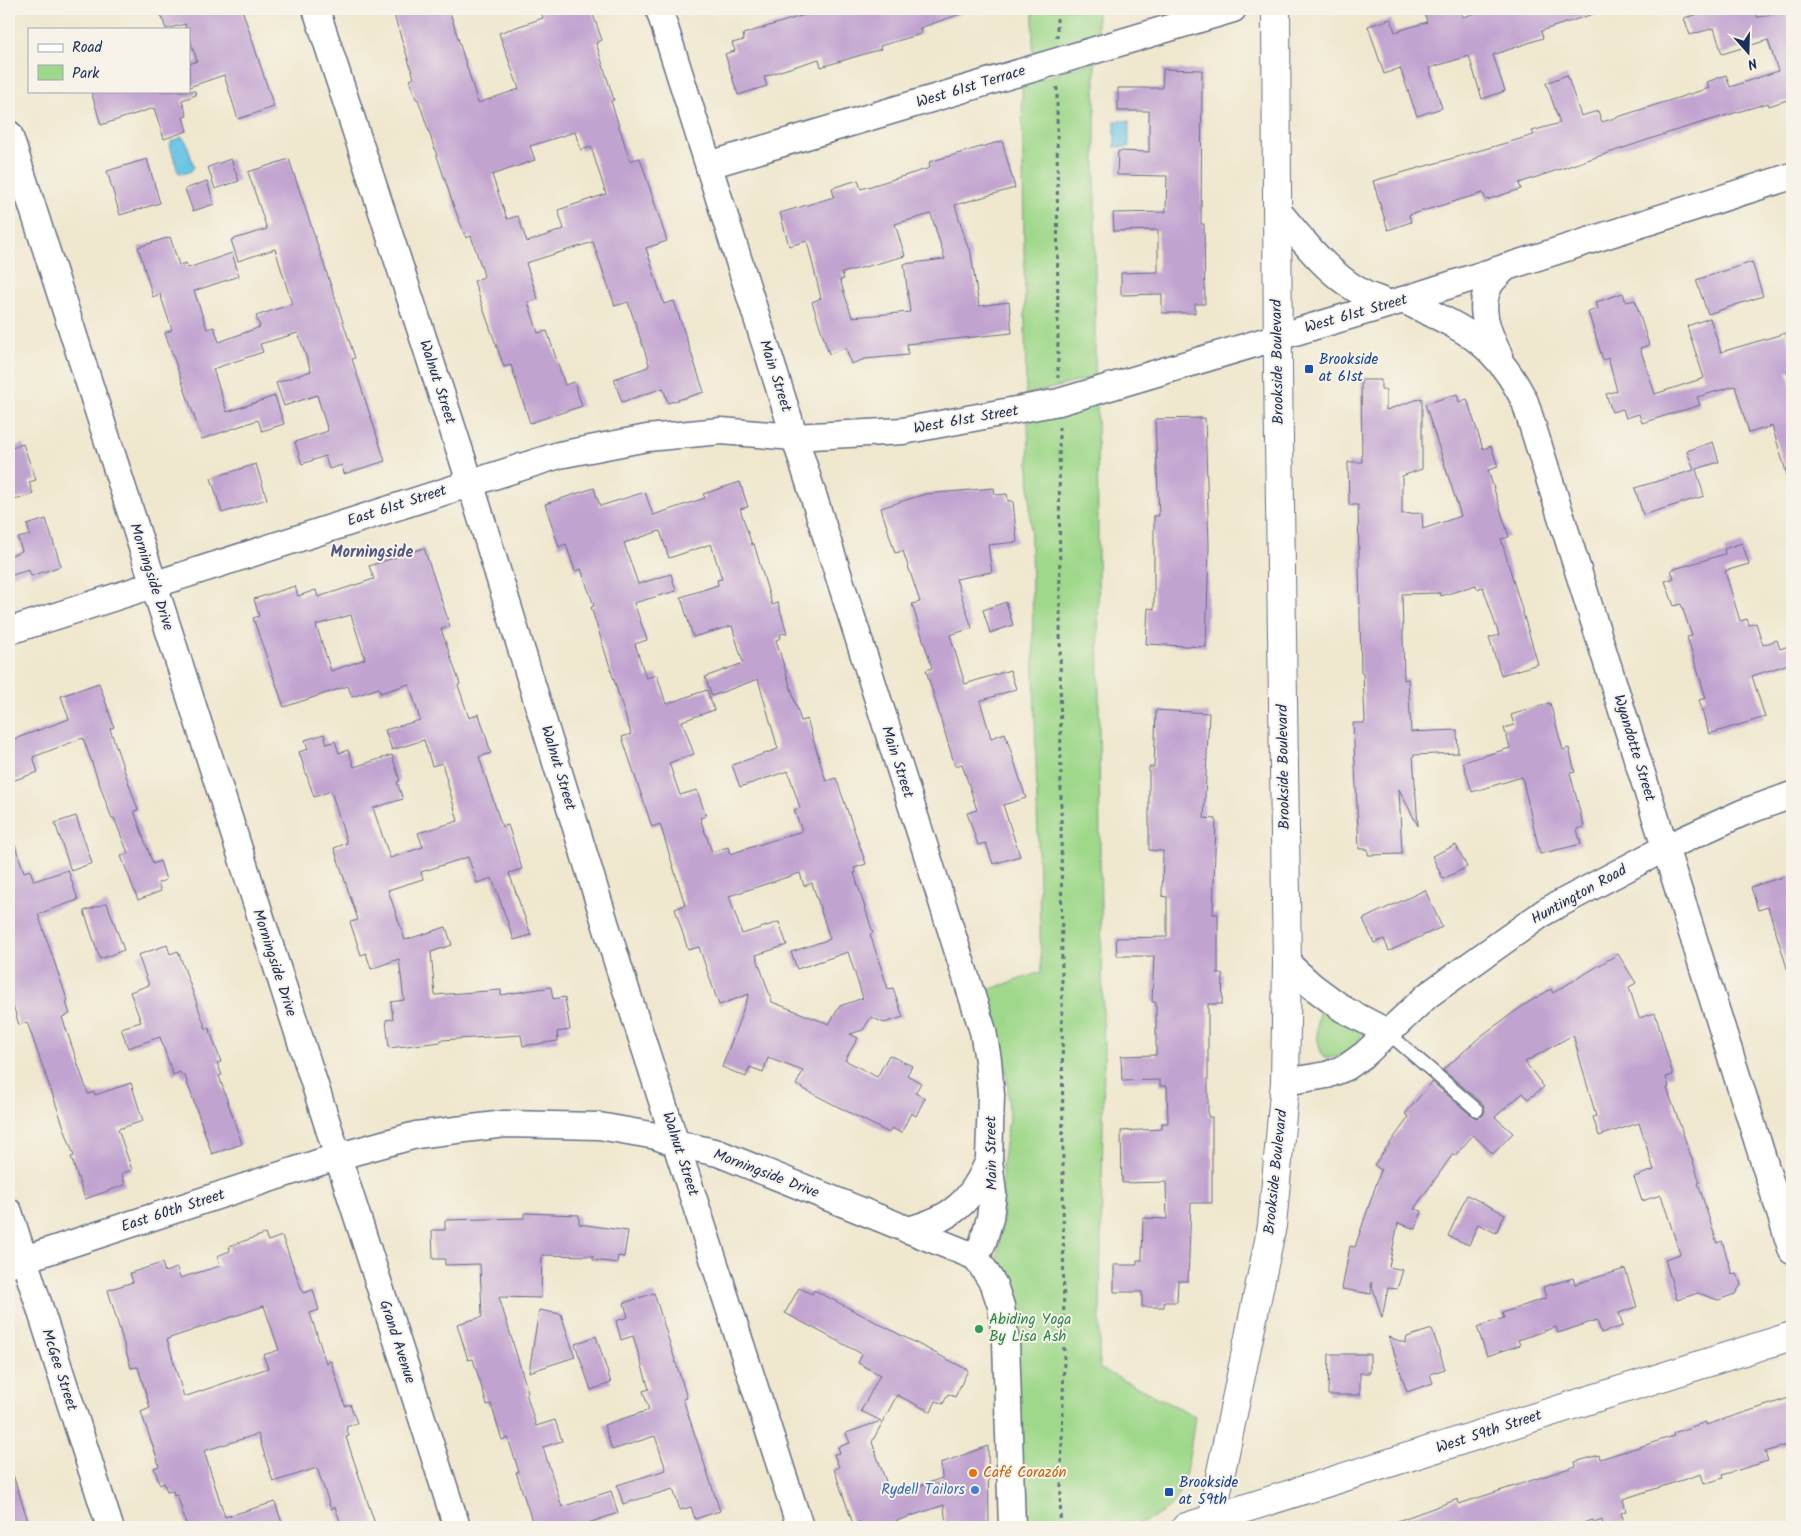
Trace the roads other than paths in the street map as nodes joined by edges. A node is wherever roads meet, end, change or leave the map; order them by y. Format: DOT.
graph roads {
  1 [pos="316,9"];
  2 [pos="659,9"];
  3 [pos="1233,9"];
  4 [pos="1276,9"];
  5 [pos="9,134"];
  6 [pos="708,165"];
  7 [pos="1792,176"];
  8 [pos="1277,210"];
  9 [pos="1506,267"];
  10 [pos="1395,302"];
  11 [pos="1278,337"];
  12 [pos="1504,364"];
  13 [pos="794,437"];
  14 [pos="470,482"];
  15 [pos="154,584"];
  16 [pos="9,631"];
  17 [pos="1792,795"];
  18 [pos="1665,848"];
  19 [pos="1287,963"];
  20 [pos="1387,1032"];
  21 [pos="1285,1082"];
  22 [pos="1477,1110"];
  23 [pos="678,1144"];
  24 [pos="336,1158"];
  25 [pos="988,1160"];
  26 [pos="9,1212"];
  27 [pos="908,1230"];
  28 [pos="1792,1251"];
  29 [pos="976,1257"];
  30 [pos="16,1262"];
  31 [pos="1792,1336"];
  32 [pos="1210,1524"];
  33 [pos="110,1527"];
  34 [pos="457,1527"];
  35 [pos="800,1527"];
  36 [pos="1012,1527"];
  37 [pos="1186,1527"];
  1 -- 14 [label="street, Walnut Street"];
  2 -- 6 [label="street, Main Street"];
  3 -- 6 [label="street, West 61st Terrace"];
  4 -- 8 [label="main road, Brookside Boulevard"];
  5 -- 15 [label="street, Morningside Drive"];
  6 -- 13 [label="street, Main Street"];
  7 -- 9 [label="street, West 61st Street"];
  8 -- 10 [label="street, Wyandotte Street"];
  8 -- 11 [label="main road, Brookside Boulevard"];
  9 -- 10 [label="street, West 61st Street"];
  9 -- 12 [label="street"];
  10 -- 11 [label="street, West 61st Street"];
  10 -- 12 [label="street, Wyandotte Street"];
  11 -- 13 [label="street, West 61st Street"];
  11 -- 19 [label="main road, Brookside Boulevard"];
  12 -- 18 [label="street, Wyandotte Street"];
  13 -- 14 [label="street, East 61st Street"];
  13 -- 25 [label="street, Main Street"];
  14 -- 15 [label="street, East 61st Street"];
  14 -- 23 [label="street, Walnut Street"];
  15 -- 16 [label="street, East 61st Street"];
  15 -- 24 [label="street, Morningside Drive"];
  17 -- 18 [label="street, Huntington Road"];
  18 -- 20 [label="street, Huntington Road"];
  18 -- 28 [label="street, Wyandotte Street"];
  19 -- 20 [label="street"];
  19 -- 21 [label="main road, Brookside Boulevard"];
  20 -- 21 [label="street, Huntington Road"];
  20 -- 22 [label="lane"];
  21 -- 32 [label="main road, Brookside Boulevard"];
  23 -- 24 [label="street, Morningside Drive"];
  23 -- 27 [label="street, Morningside Drive"];
  23 -- 35 [label="street, Walnut Street"];
  24 -- 30 [label="street, East 60th Street"];
  24 -- 34 [label="street, Grand Avenue"];
  25 -- 27 [label="street"];
  25 -- 29 [label="street, Main Street"];
  26 -- 30 [label="street, McGee Street"];
  27 -- 29 [label="street, Morningside Drive"];
  29 -- 36 [label="street"];
  30 -- 33 [label="street, McGee Street"];
  31 -- 32 [label="main road, West 59th Street"];
  32 -- 37 [label="main road, West 59th Street"];
}
